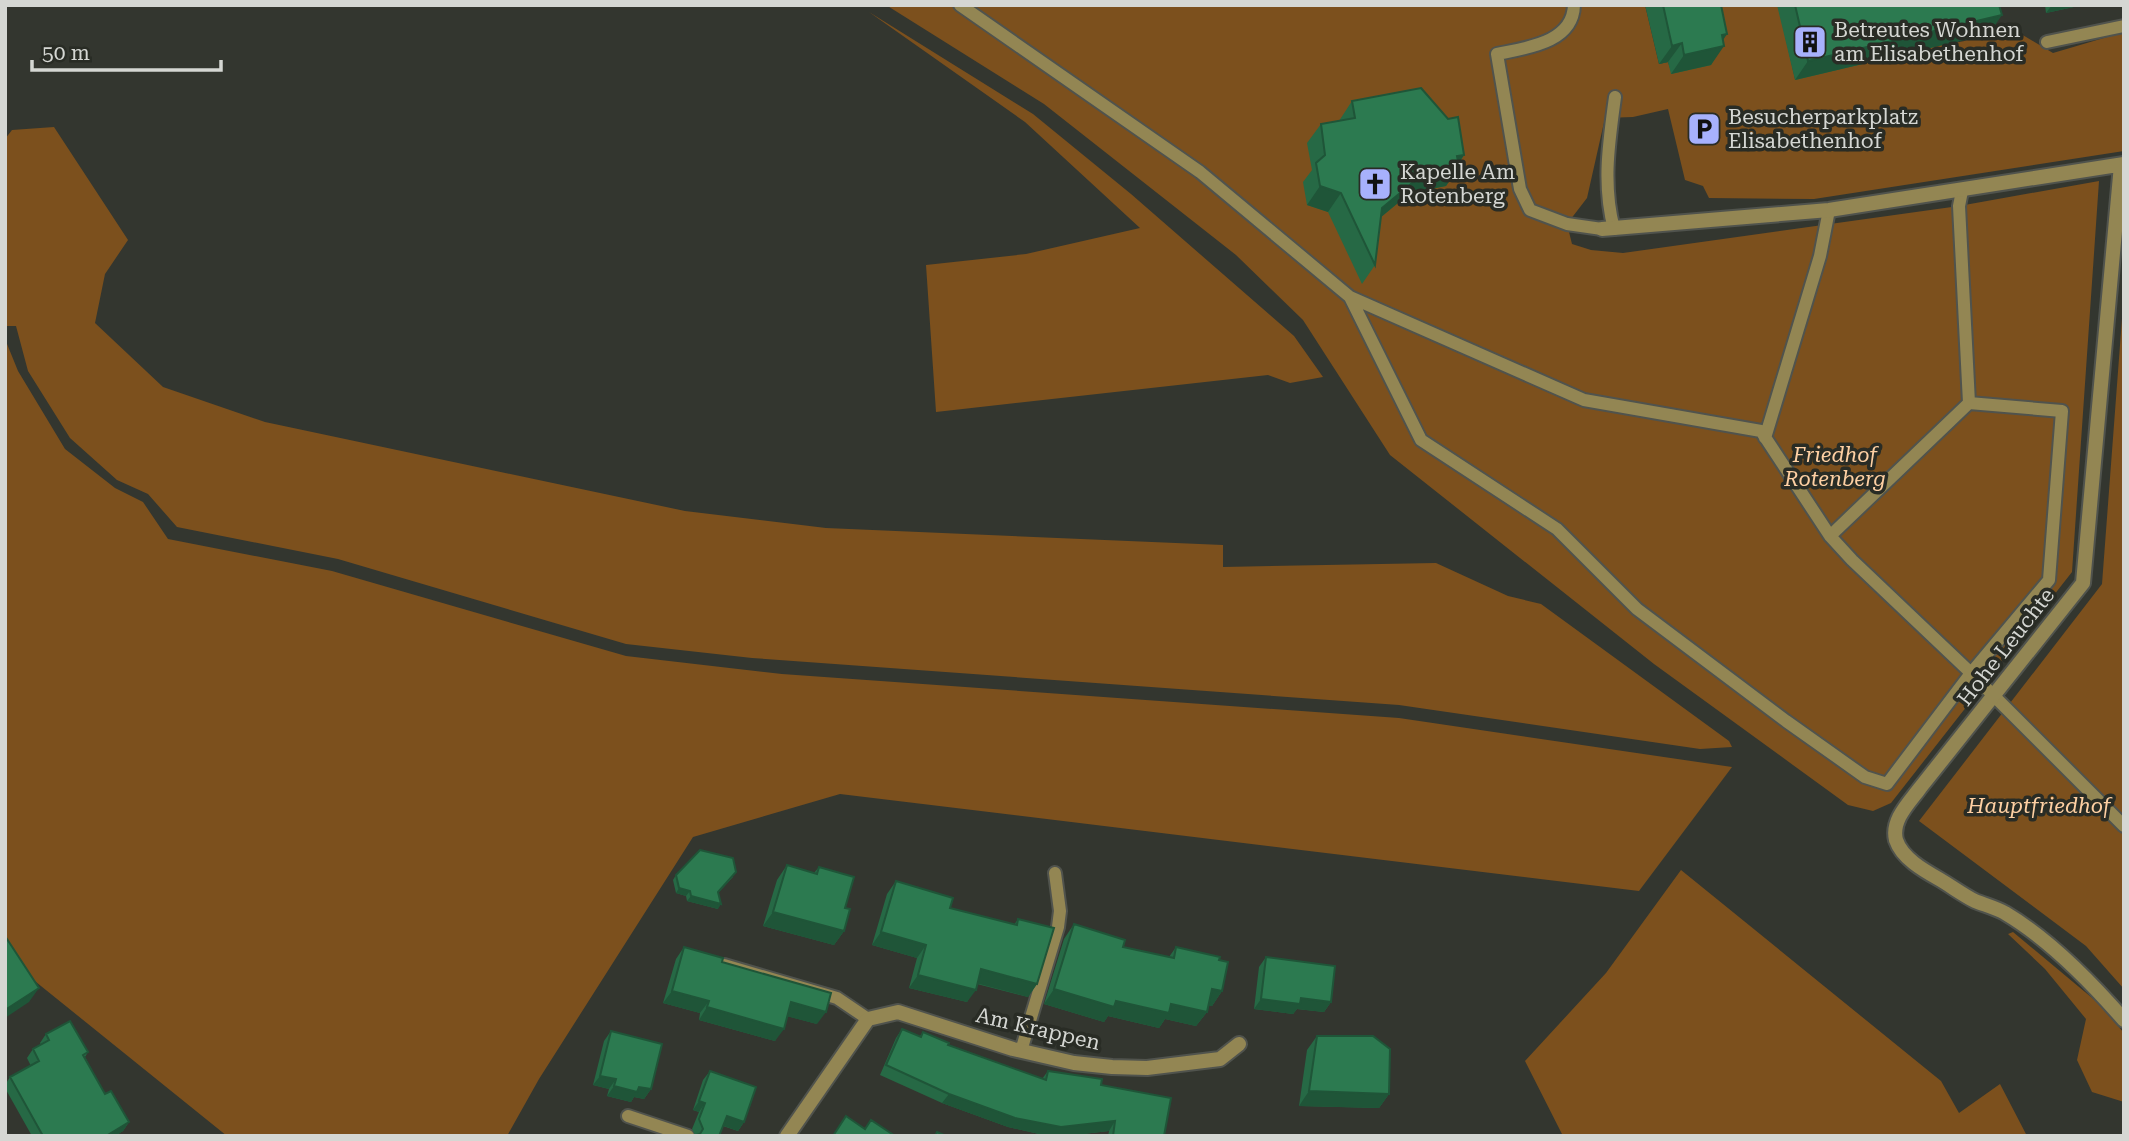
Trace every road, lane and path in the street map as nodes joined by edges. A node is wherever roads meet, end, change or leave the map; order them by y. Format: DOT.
graph roads {
  1 [pos="960,5"];
  2 [pos="1574,5"];
  3 [pos="2124,26"];
  4 [pos="2047,42"];
  5 [pos="1615,97"];
  6 [pos="2122,164"];
  7 [pos="1962,191"];
  8 [pos="1829,210"];
  9 [pos="1608,229"];
  10 [pos="1350,297"];
  11 [pos="1969,403"];
  12 [pos="1765,438"];
  13 [pos="1830,536"];
  14 [pos="1971,673"];
  15 [pos="1994,698"];
  16 [pos="2124,827"];
  17 [pos="1055,873"];
  18 [pos="724,965"];
  19 [pos="868,1019"];
  20 [pos="2124,1020"];
  21 [pos="1239,1044"];
  22 [pos="1021,1051"];
  23 [pos="628,1116"];
  24 [pos="688,1136"];
  25 [pos="787,1136"];
  1 -- 10 [label="lane"];
  2 -- 9 [label="lane"];
  3 -- 4 [label="lane"];
  5 -- 9 [label="lane"];
  6 -- 7 [label="street, Hohe Leuchte"];
  6 -- 15 [label="street, Hohe Leuchte"];
  7 -- 8 [label="street, Hohe Leuchte"];
  7 -- 11 [label="lane"];
  8 -- 9 [label="street, Hohe Leuchte"];
  8 -- 12 [label="lane"];
  10 -- 12 [label="lane"];
  10 -- 14 [label="lane"];
  11 -- 13 [label="lane"];
  11 -- 14 [label="lane"];
  12 -- 13 [label="lane"];
  13 -- 14 [label="lane"];
  14 -- 15 [label="lane"];
  15 -- 16 [label="lane"];
  15 -- 20 [label="street, Hohe Leuchte"];
  17 -- 22 [label="lane"];
  18 -- 19 [label="lane"];
  19 -- 22 [label="street, Am Krappen"];
  19 -- 25 [label="street"];
  21 -- 22 [label="street, Am Krappen"];
  23 -- 24 [label="lane"];
}
